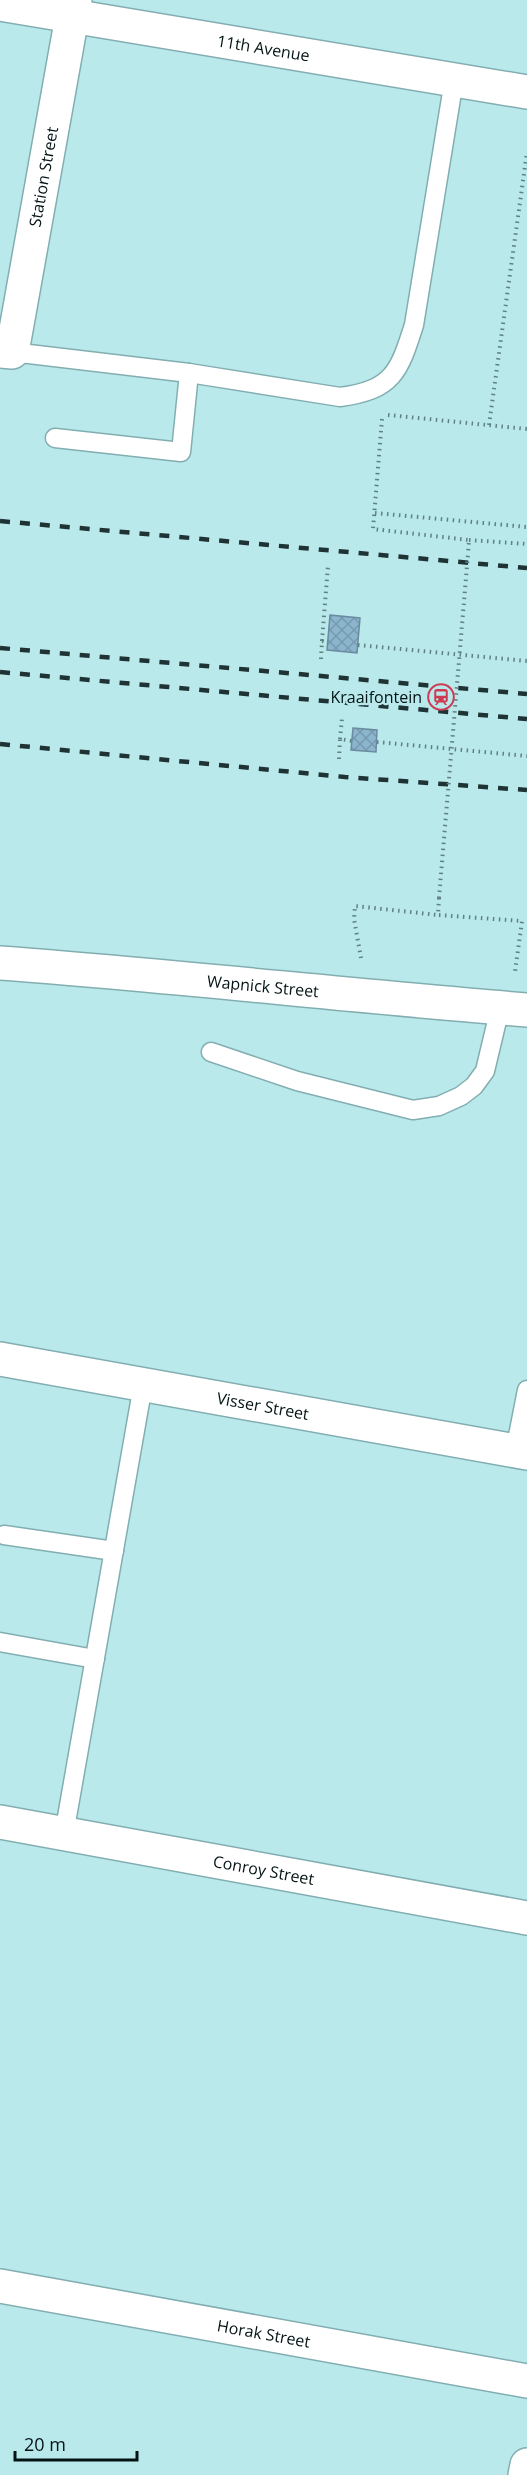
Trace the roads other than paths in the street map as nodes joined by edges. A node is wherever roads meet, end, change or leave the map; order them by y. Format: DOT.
graph roads {
  1 [pos="0,4"];
  2 [pos="74,8"];
  3 [pos="454,81"];
  4 [pos="527,92"];
  5 [pos="6,352"];
  6 [pos="189,374"];
  7 [pos="54,438"];
  8 [pos="0,963"];
  9 [pos="514,999"];
  10 [pos="211,1052"];
  11 [pos="0,1359"];
  12 [pos="143,1384"];
  13 [pos="527,1390"];
  14 [pos="521,1452"];
  15 [pos="4,1534"];
  16 [pos="114,1551"];
  17 [pos="0,1642"];
  18 [pos="95,1659"];
  19 [pos="0,1822"];
  20 [pos="64,1834"];
  21 [pos="527,1918"];
  22 [pos="0,2286"];
  23 [pos="527,2381"];
  24 [pos="527,2465"];
  25 [pos="525,2475"];
  1 -- 2 [label="street, 11th Avenue"];
  2 -- 3 [label="street, 11th Avenue"];
  2 -- 5 [label="street, Station Street"];
  3 -- 4 [label="street, 11th Avenue"];
  3 -- 6 [label="lane"];
  5 -- 6 [label="lane"];
  6 -- 7 [label="lane"];
  8 -- 9 [label="street, Wapnick Street"];
  9 -- 10 [label="lane"];
  11 -- 12 [label="street, Visser Street"];
  12 -- 14 [label="street, Visser Street"];
  12 -- 16 [label="lane"];
  13 -- 14 [label="lane"];
  15 -- 16 [label="lane"];
  16 -- 18 [label="lane"];
  17 -- 18 [label="lane"];
  18 -- 20 [label="lane"];
  19 -- 20 [label="street, Conroy Street"];
  20 -- 21 [label="street, Conroy Street"];
  22 -- 23 [label="street, Horak Street"];
  24 -- 25 [label="street"];
}
